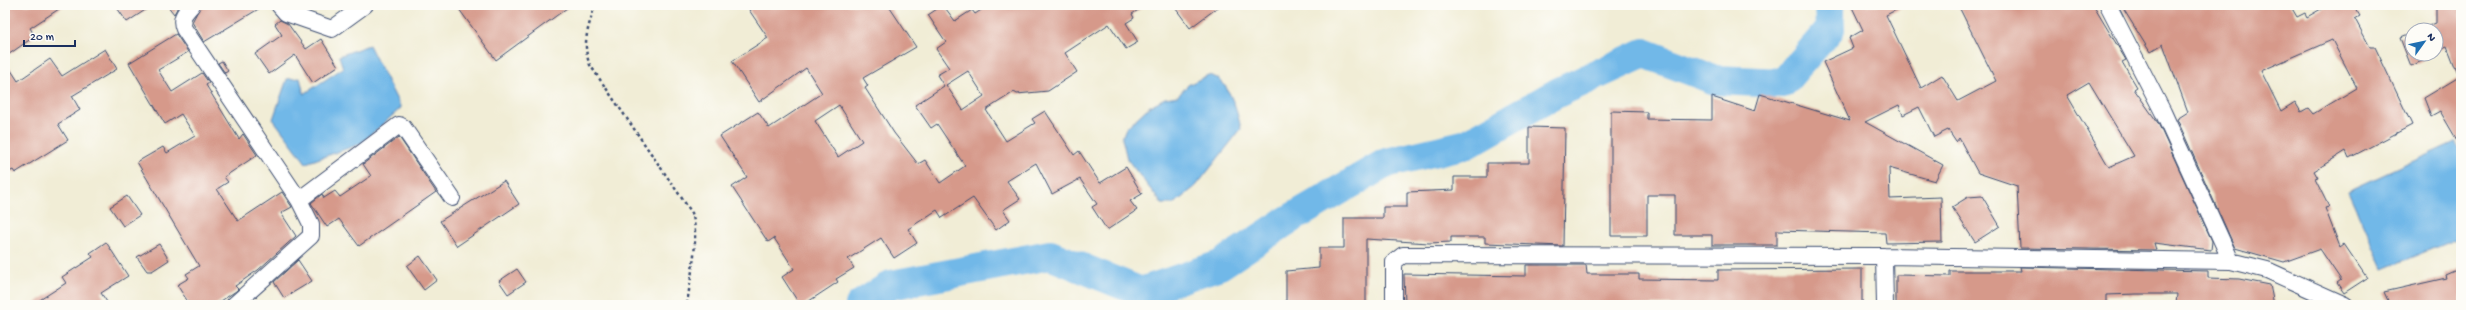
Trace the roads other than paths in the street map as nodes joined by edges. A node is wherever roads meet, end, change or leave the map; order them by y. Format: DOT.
graph roads {
  1 [pos="192,5"];
  2 [pos="279,5"];
  3 [pos="365,5"];
  4 [pos="2108,5"];
  5 [pos="452,198"];
  6 [pos="299,200"];
  7 [pos="1884,256"];
  8 [pos="2231,261"];
  9 [pos="234,305"];
  10 [pos="1394,305"];
  11 [pos="1884,305"];
  12 [pos="2345,305"];
  1 -- 6 [label="street"];
  2 -- 3 [label="street"];
  4 -- 8 [label="street"];
  5 -- 6 [label="street"];
  6 -- 9 [label="street"];
  7 -- 8 [label="street"];
  7 -- 10 [label="street"];
  7 -- 11 [label="street"];
  8 -- 12 [label="street"];
}
